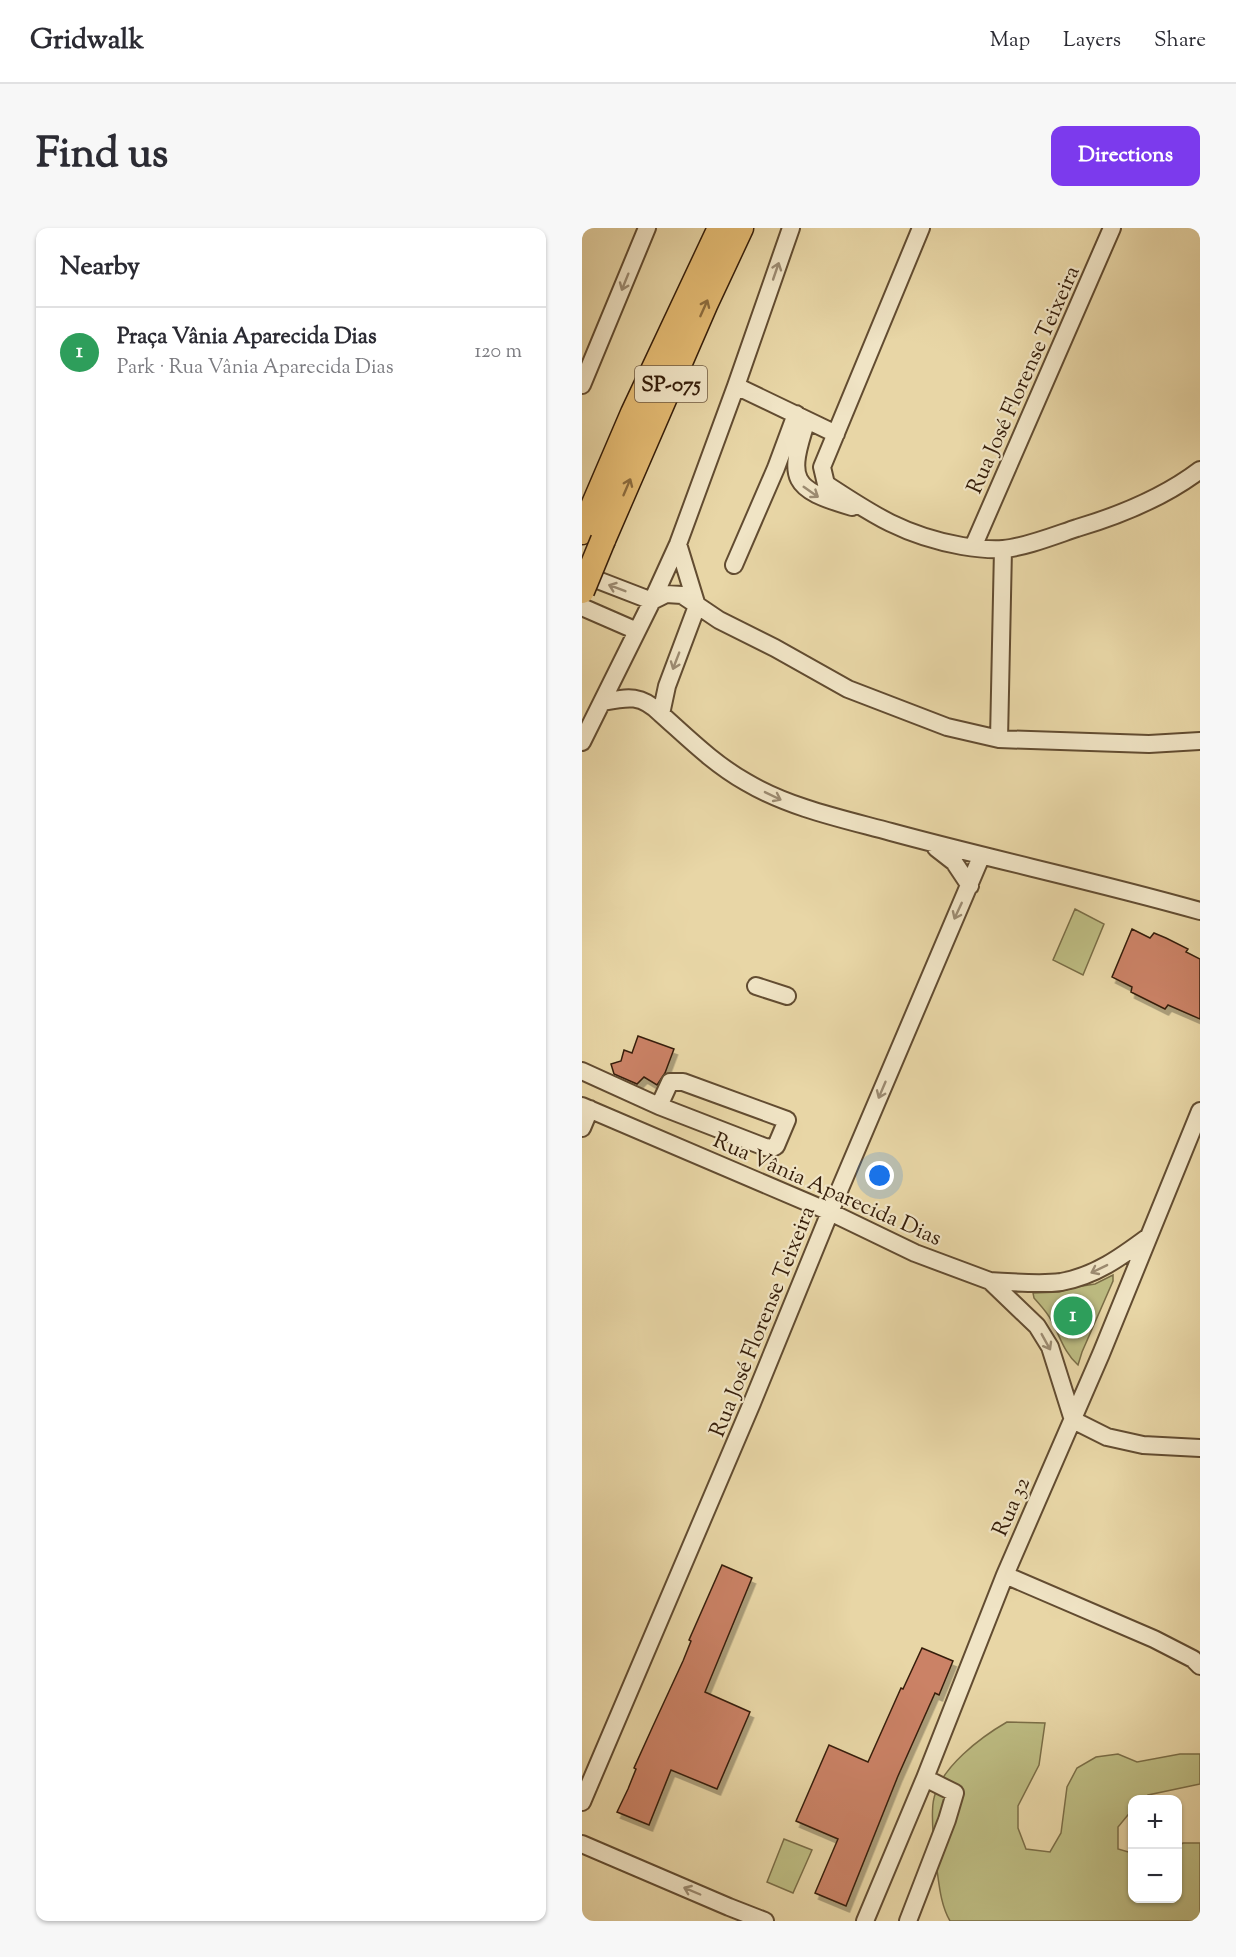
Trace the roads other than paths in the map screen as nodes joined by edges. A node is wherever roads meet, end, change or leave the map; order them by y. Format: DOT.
graph roads {
  1 [pos="647,228"];
  2 [pos="720,228"];
  3 [pos="741,228"];
  4 [pos="791,228"];
  5 [pos="921,228"];
  6 [pos="1112,228"];
  7 [pos="582,386"];
  8 [pos="736,386"];
  9 [pos="802,417"];
  10 [pos="836,434"];
  11 [pos="1200,470"];
  12 [pos="870,513"];
  13 [pos="589,534"];
  14 [pos="678,544"];
  15 [pos="973,547"];
  16 [pos="1003,549"];
  17 [pos="734,565"];
  18 [pos="582,574"];
  19 [pos="582,591"];
  20 [pos="652,601"];
  21 [pos="697,606"];
  22 [pos="582,607"];
  23 [pos="637,631"];
  24 [pos="603,702"];
  25 [pos="661,714"];
  26 [pos="999,739"];
  27 [pos="1200,741"];
  28 [pos="582,742"];
  29 [pos="928,842"];
  30 [pos="981,857"];
  31 [pos="970,886"];
  32 [pos="1200,911"];
  33 [pos="756,986"];
  34 [pos="787,996"];
  35 [pos="582,1071"];
  36 [pos="659,1106"];
  37 [pos="586,1108"];
  38 [pos="1200,1111"];
  39 [pos="582,1128"];
  40 [pos="830,1212"];
  41 [pos="1148,1237"];
  42 [pos="990,1281"];
  43 [pos="1073,1420"];
  44 [pos="1200,1448"];
  45 [pos="1005,1575"];
  46 [pos="1200,1666"];
  47 [pos="925,1778"];
  48 [pos="582,1802"];
  49 [pos="582,1844"];
  50 [pos="765,1921"];
  51 [pos="865,1921"];
  52 [pos="908,1921"];
  1 -- 7 [label="street, one-way"];
  2 -- 13 [label="highway, SP-075"];
  13 -- 3 [label="highway, SP-075, one-way"];
  8 -- 4 [label="street, one-way"];
  5 -- 10 [label="street"];
  6 -- 15 [label="street, Rua José Florense Teixeira"];
  8 -- 9 [label="street"];
  8 -- 14 [label="street"];
  9 -- 10 [label="street"];
  9 -- 12 [label="street, one-way"];
  9 -- 17 [label="street"];
  10 -- 12 [label="street"];
  11 -- 16 [label="street"];
  12 -- 15 [label="street"];
  13 -- 19 [label="highway, SP-075, bridge"];
  14 -- 20 [label="street"];
  14 -- 21 [label="street"];
  15 -- 16 [label="street"];
  16 -- 26 [label="street"];
  20 -- 18 [label="street, one-way"];
  20 -- 21 [label="street"];
  20 -- 23 [label="street"];
  21 -- 25 [label="street, one-way"];
  21 -- 26 [label="street"];
  22 -- 23 [label="street"];
  23 -- 24 [label="street"];
  24 -- 25 [label="street"];
  24 -- 28 [label="street"];
  25 -- 29 [label="street, one-way"];
  26 -- 27 [label="street"];
  29 -- 30 [label="street"];
  29 -- 31 [label="street"];
  30 -- 31 [label="street, Rua José Florense Teixeira"];
  30 -- 32 [label="street"];
  31 -- 40 [label="street, Rua José Florense Teixeira, one-way"];
  33 -- 34 [label="street"];
  35 -- 36 [label="street"];
  36 -- 36 [label="street"];
  37 -- 39 [label="street"];
  37 -- 40 [label="street, Rua Vânia Aparecida Dias"];
  38 -- 41 [label="street, Rua 32"];
  40 -- 42 [label="street, Rua Vânia Aparecida Dias"];
  40 -- 48 [label="street, Rua José Florense Teixeira"];
  41 -- 42 [label="street, Rua Vânia Aparecida Dias, one-way"];
  41 -- 43 [label="street, Rua 32"];
  42 -- 43 [label="street, Rua Vânia Aparecida Dias, one-way"];
  43 -- 44 [label="street"];
  43 -- 45 [label="street, Rua 32"];
  45 -- 46 [label="street"];
  45 -- 47 [label="street, Rua 32"];
  47 -- 51 [label="street, Rua 32"];
  47 -- 52 [label="street"];
  50 -- 49 [label="street, one-way"];
}
